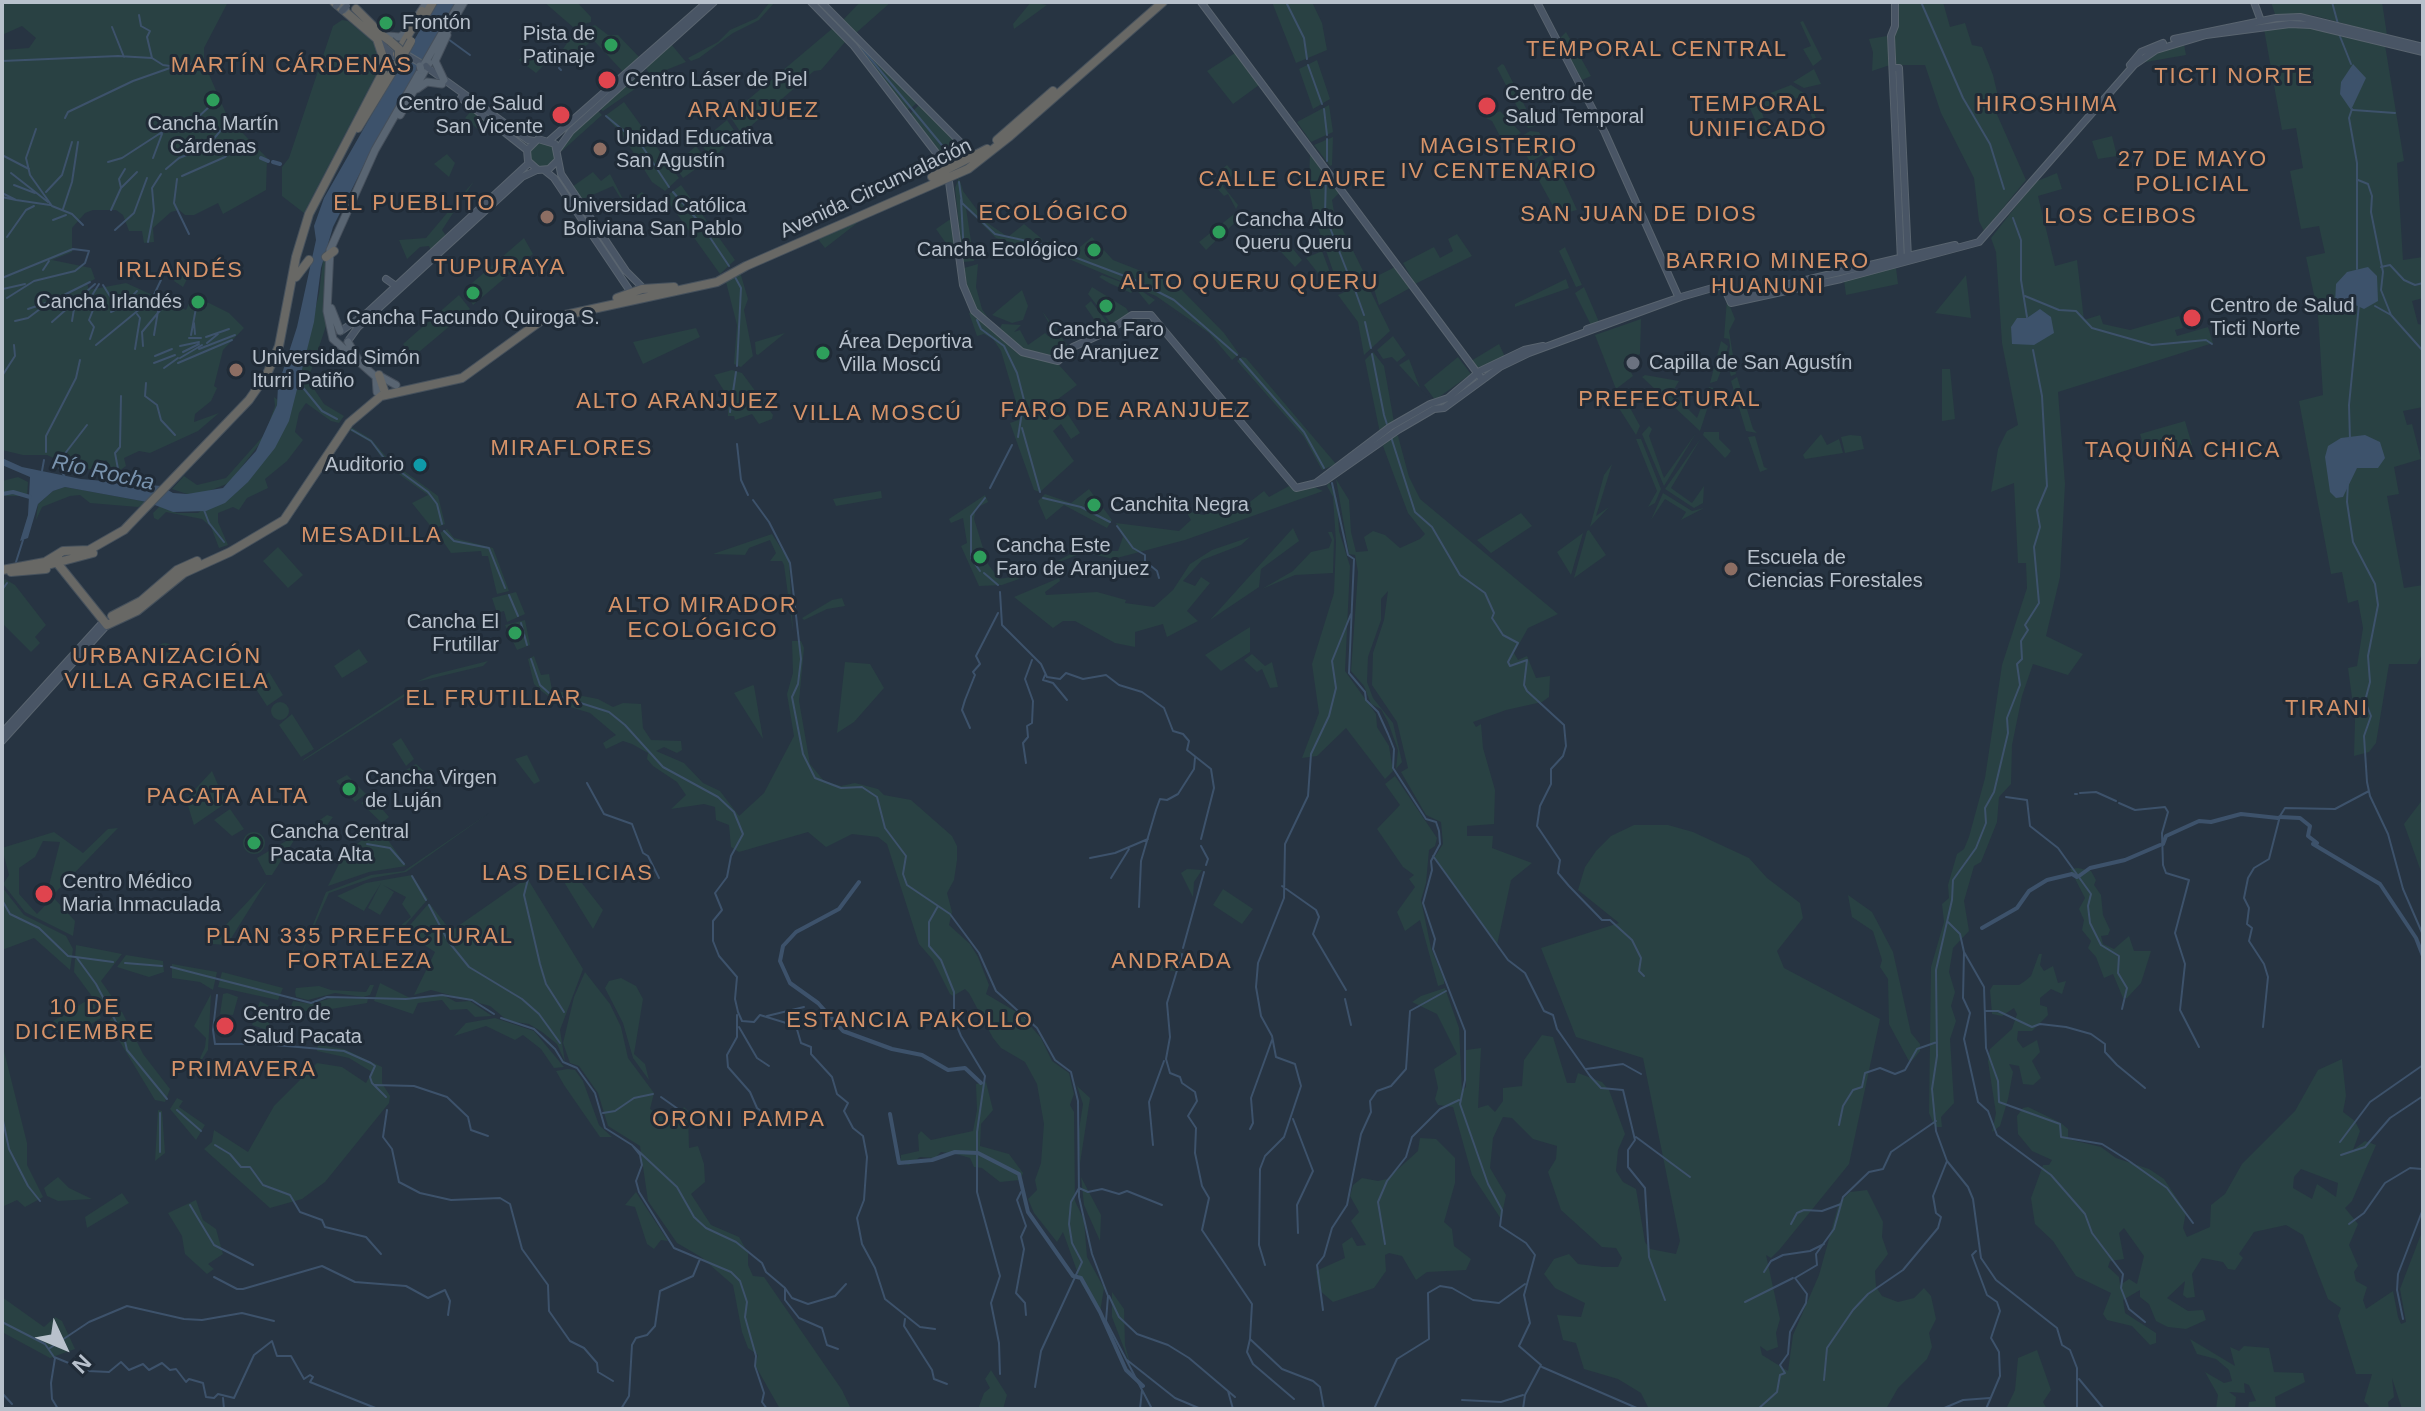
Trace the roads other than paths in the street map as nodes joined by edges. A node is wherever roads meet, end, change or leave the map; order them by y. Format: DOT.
graph roads {
  1 [pos="430,2"];
  2 [pos="462,2"];
  3 [pos="707,2"];
  4 [pos="714,2"];
  5 [pos="811,2"];
  6 [pos="821,2"];
  7 [pos="1155,2"];
  8 [pos="1163,2"];
  9 [pos="1201,2"];
  10 [pos="1537,2"];
  11 [pos="1895,2"];
  12 [pos="2254,2"];
  13 [pos="343,5"];
  14 [pos="422,11"];
  15 [pos="453,18"];
  16 [pos="2261,23"];
  17 [pos="395,49"];
  18 [pos="2423,49"];
  19 [pos="384,64"];
  20 [pos="423,66"];
  21 [pos="443,82"];
  22 [pos="399,112"];
  23 [pos="357,119"];
  24 [pos="354,133"];
  25 [pos="550,140"];
  26 [pos="534,141"];
  27 [pos="558,149"];
  28 [pos="527,150"];
  29 [pos="977,160"];
  30 [pos="557,161"];
  31 [pos="529,163"];
  32 [pos="541,170"];
  33 [pos="953,173"];
  34 [pos="309,260"];
  35 [pos="1904,260"];
  36 [pos="295,278"];
  37 [pos="386,279"];
  38 [pos="396,286"];
  39 [pos="639,294"];
  40 [pos="1679,298"];
  41 [pos="338,333"];
  42 [pos="348,342"];
  43 [pos="339,347"];
  44 [pos="379,375"];
  45 [pos="1479,375"];
  46 [pos="396,385"];
  47 [pos="382,391"];
  48 [pos="168,488"];
  49 [pos="45,550"];
  50 [pos="65,560"];
  51 [pos="45,562"];
  52 [pos="5,572"];
  53 [pos="69,576"];
  54 [pos="107,622"];
  55 [pos="2,733"];
  56 [pos="2,741"];
  1 -- 14 [label="main road"];
  1 -- 17 [label="main road"];
  1 -- 17 [label="highway, bridge"];
  2 -- 15 [label="main road"];
  3 -- 25 [label="main road"];
  4 -- 27 [label="main road"];
  5 -- 33 [label="main road"];
  6 -- 29 [label="main road"];
  7 -- 29 [label="highway, Avenida Circunvalación"];
  8 -- 29 [label="highway, Avenida Circunvalación"];
  9 -- 45 [label="main road"];
  10 -- 40 [label="main road"];
  11 -- 35 [label="main road"];
  12 -- 16 [label="main road"];
  13 -- 17 [label="highway"];
  13 -- 17 [label="highway"];
  13 -- 17 [label="highway"];
  14 -- 17 [label="main road"];
  14 -- 23 [label="highway"];
  15 -- 20 [label="main road"];
  15 -- 21 [label="main road"];
  15 -- 22 [label="main road"];
  16 -- 18 [label="main road"];
  16 -- 35 [label="main road"];
  17 -- 19 [label="highway"];
  17 -- 19 [label="highway"];
  17 -- 20 [label="main road"];
  17 -- 24 [label="highway"];
  17 -- 24 [label="highway"];
  19 -- 23 [label="highway"];
  20 -- 21 [label="main road"];
  20 -- 22 [label="main road"];
  21 -- 22 [label="main road"];
  21 -- 26 [label="main road"];
  21 -- 28 [label="main road"];
  22 -- 41 [label="main road"];
  23 -- 48 [label="highway"];
  24 -- 36 [label="highway"];
  25 -- 26 [label="main road"];
  25 -- 27 [label="main road"];
  26 -- 28 [label="main road"];
  27 -- 30 [label="main road"];
  28 -- 31 [label="main road"];
  29 -- 33 [label="highway, Avenida Circunvalación"];
  30 -- 32 [label="main road"];
  30 -- 39 [label="main road"];
  31 -- 32 [label="main road"];
  31 -- 38 [label="main road"];
  32 -- 39 [label="main road"];
  32 -- 42 [label="main road"];
  33 -- 39 [label="highway, Avenida Circunvalación"];
  33 -- 45 [label="main road"];
  34 -- 36 [label="highway"];
  35 -- 40 [label="main road"];
  36 -- 48 [label="highway"];
  37 -- 38 [label="main road"];
  38 -- 41 [label="main road"];
  39 -- 46 [label="highway, Avenida Circunvalación"];
  39 -- 47 [label="highway, Avenida Circunvalación"];
  40 -- 45 [label="main road"];
  41 -- 42 [label="main road"];
  41 -- 43 [label="main road"];
  42 -- 43 [label="main road"];
  42 -- 44 [label="main road"];
  43 -- 47 [label="main road"];
  44 -- 46 [label="main road"];
  44 -- 47 [label="highway"];
  46 -- 47 [label="highway, Avenida Circunvalación"];
  47 -- 54 [label="highway, Avenida Circunvalación"];
  48 -- 50 [label="highway"];
  49 -- 51 [label="highway"];
  50 -- 51 [label="highway"];
  50 -- 52 [label="highway"];
  50 -- 53 [label="highway"];
  50 -- 54 [label="highway"];
  51 -- 52 [label="highway"];
  52 -- 53 [label="highway"];
  53 -- 54 [label="highway"];
  54 -- 55 [label="main road, Avenida Circunvalación"];
  54 -- 56 [label="main road, Avenida Circunvalación"];
}
